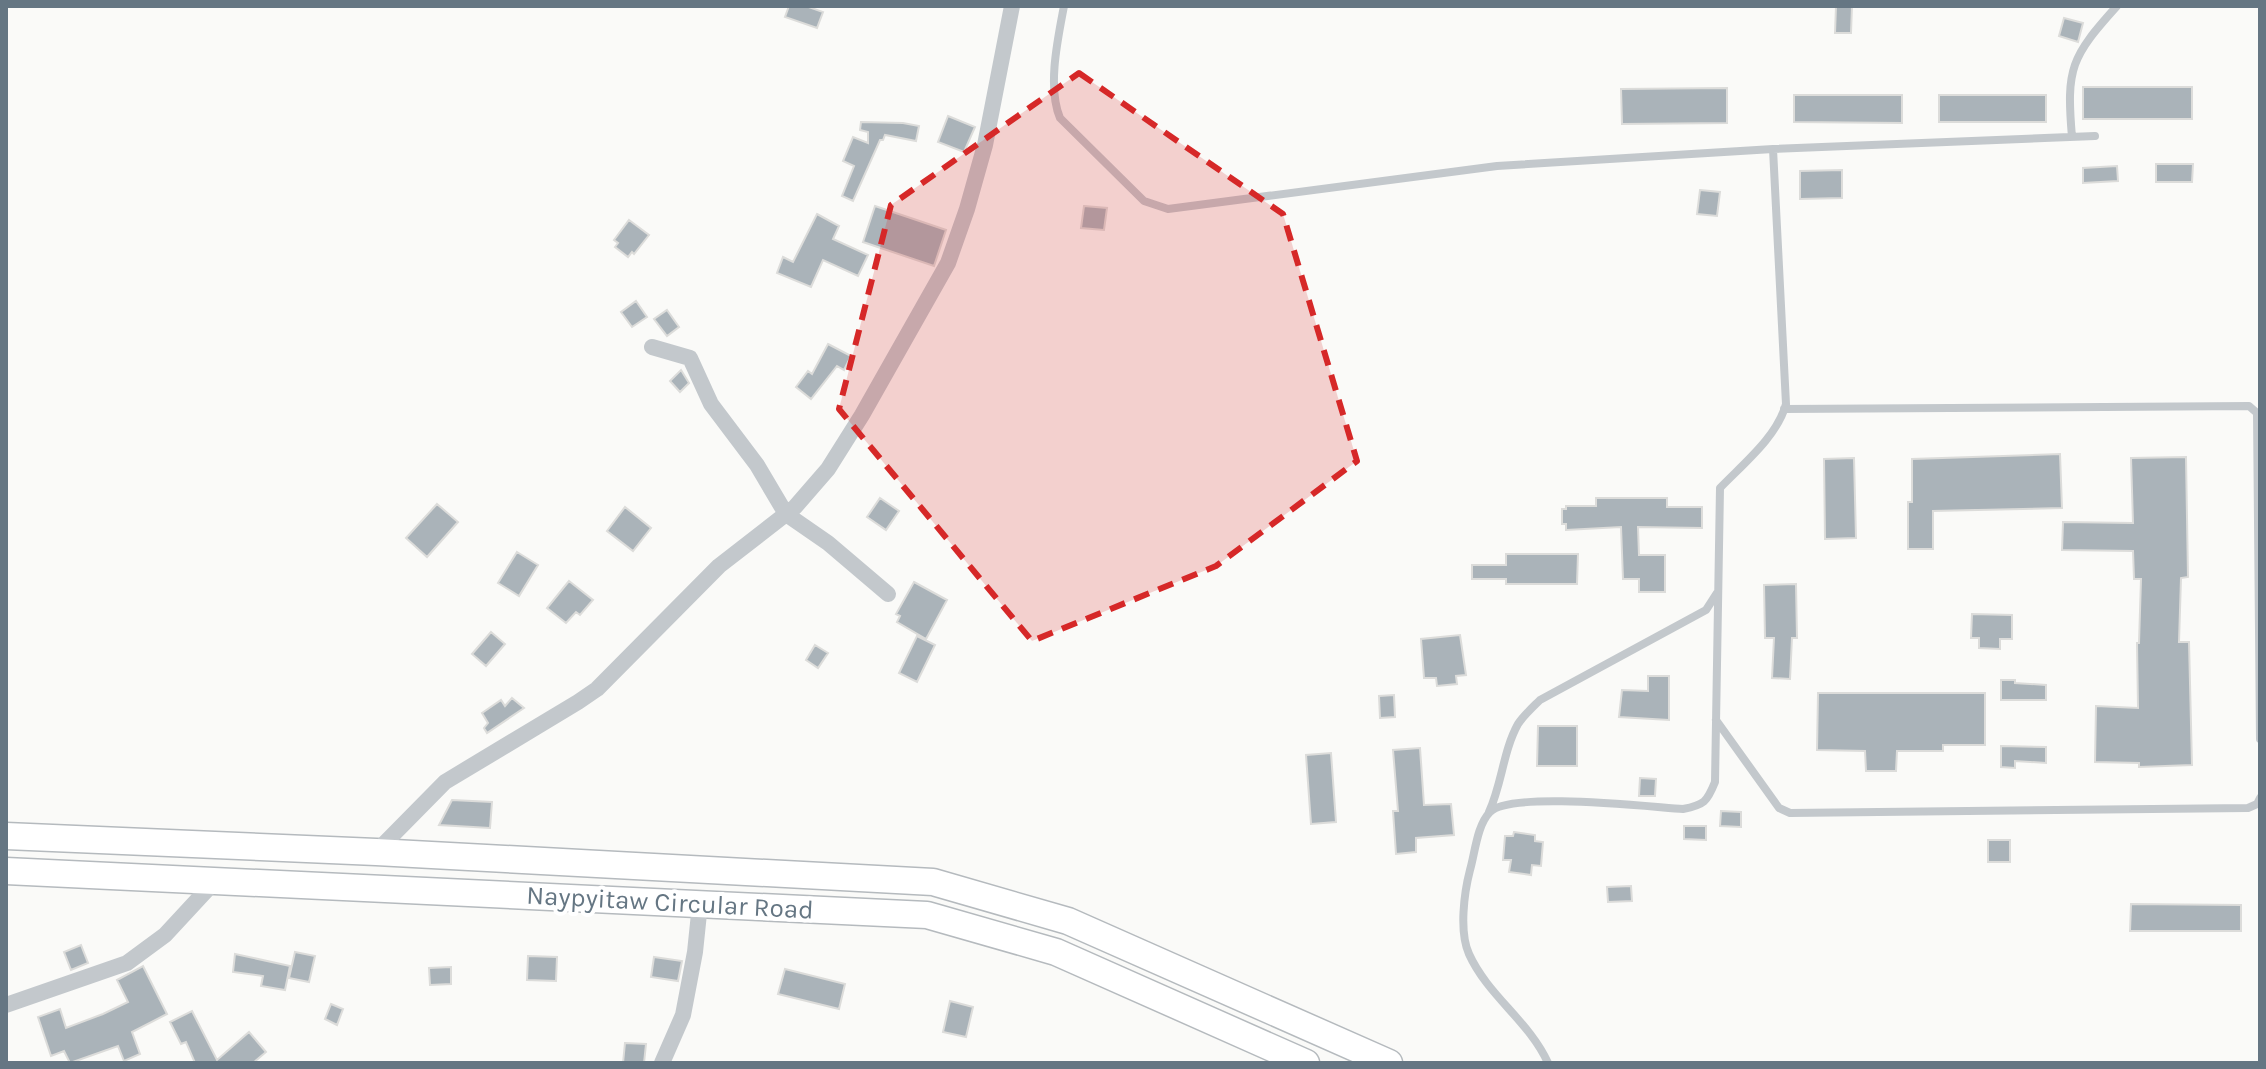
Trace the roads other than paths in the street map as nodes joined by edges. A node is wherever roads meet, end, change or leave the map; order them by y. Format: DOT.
graph roads {
  1 [pos="1064,6"];
  2 [pos="2117,6"];
  3 [pos="1012,7"];
  4 [pos="2095,136"];
  5 [pos="2072,137"];
  6 [pos="1773,149"];
  7 [pos="652,347"];
  8 [pos="1784,409"];
  9 [pos="786,514"];
  10 [pos="1718,592"];
  11 [pos="888,594"];
  12 [pos="1716,720"];
  13 [pos="2260,739"];
  14 [pos="2260,798"];
  15 [pos="1489,813"];
  16 [pos="6,836"];
  17 [pos="376,852"];
  18 [pos="6,871"];
  19 [pos="215,881"];
  20 [pos="700,904"];
  21 [pos="6,1005"];
  22 [pos="662,1063"];
  23 [pos="1306,1063"];
  24 [pos="1389,1063"];
  25 [pos="1548,1063"];
  1 -- 6 [label="lane"];
  2 -- 5 [label="lane"];
  3 -- 9 [label="street"];
  4 -- 5 [label="lane"];
  5 -- 6 [label="lane"];
  6 -- 8 [label="lane"];
  7 -- 9 [label="street"];
  8 -- 10 [label="lane"];
  8 -- 13 [label="lane"];
  9 -- 11 [label="street"];
  9 -- 17 [label="street"];
  10 -- 12 [label="lane"];
  10 -- 15 [label="lane"];
  12 -- 14 [label="lane"];
  12 -- 15 [label="lane"];
  15 -- 25 [label="lane"];
  16 -- 17 [label="main road"];
  17 -- 24 [label="main road"];
  18 -- 19 [label="main road, Naypyitaw Circular Road"];
  19 -- 20 [label="main road, Naypyitaw Circular Road"];
  19 -- 21 [label="street"];
  20 -- 22 [label="street"];
  20 -- 23 [label="main road, Naypyitaw Circular Road"];
}
